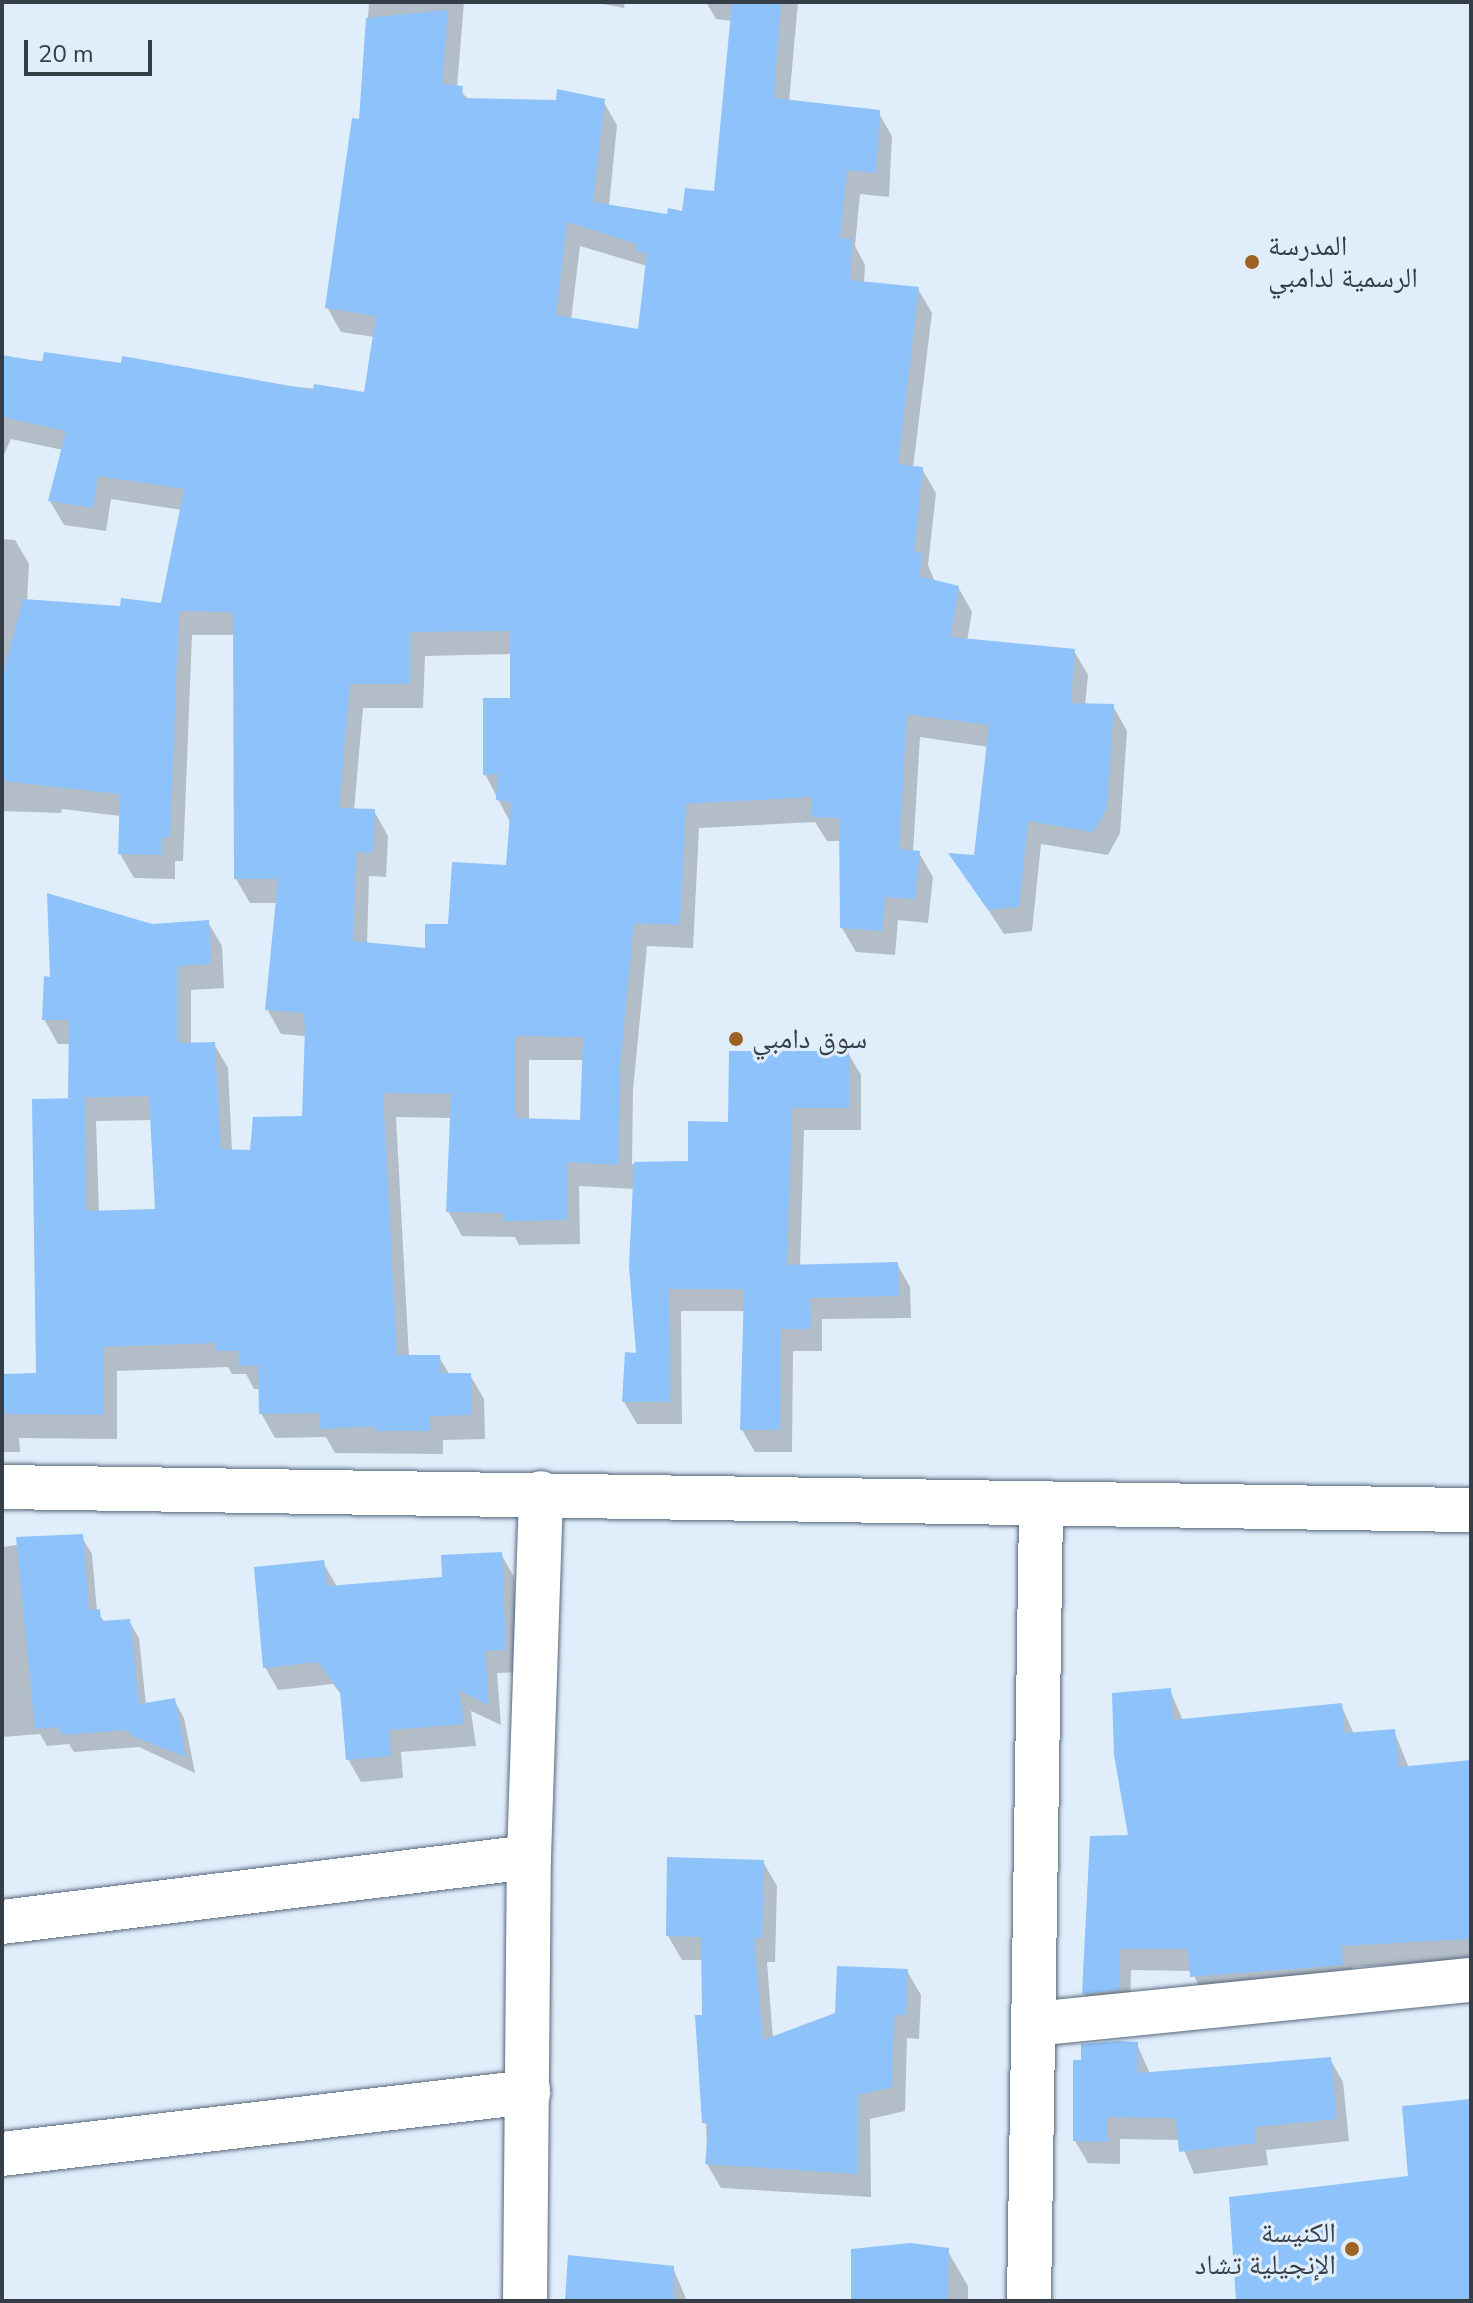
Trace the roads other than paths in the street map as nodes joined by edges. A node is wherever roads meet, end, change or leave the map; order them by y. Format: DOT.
graph roads {
  1 [pos="2,1487"];
  2 [pos="541,1493"];
  3 [pos="1041,1507"];
  4 [pos="1471,1510"];
  5 [pos="529,1857"];
  6 [pos="2,1922"];
  7 [pos="1471,1980"];
  8 [pos="1035,2024"];
  9 [pos="528,2092"];
  10 [pos="2,2154"];
  11 [pos="525,2301"];
  12 [pos="1029,2301"];
  1 -- 2 [label="street"];
  2 -- 3 [label="street"];
  2 -- 5 [label="street"];
  3 -- 4 [label="street"];
  3 -- 8 [label="street"];
  5 -- 6 [label="street"];
  5 -- 9 [label="street"];
  7 -- 8 [label="street"];
  8 -- 12 [label="street"];
  9 -- 10 [label="street"];
  9 -- 11 [label="street"];
}
